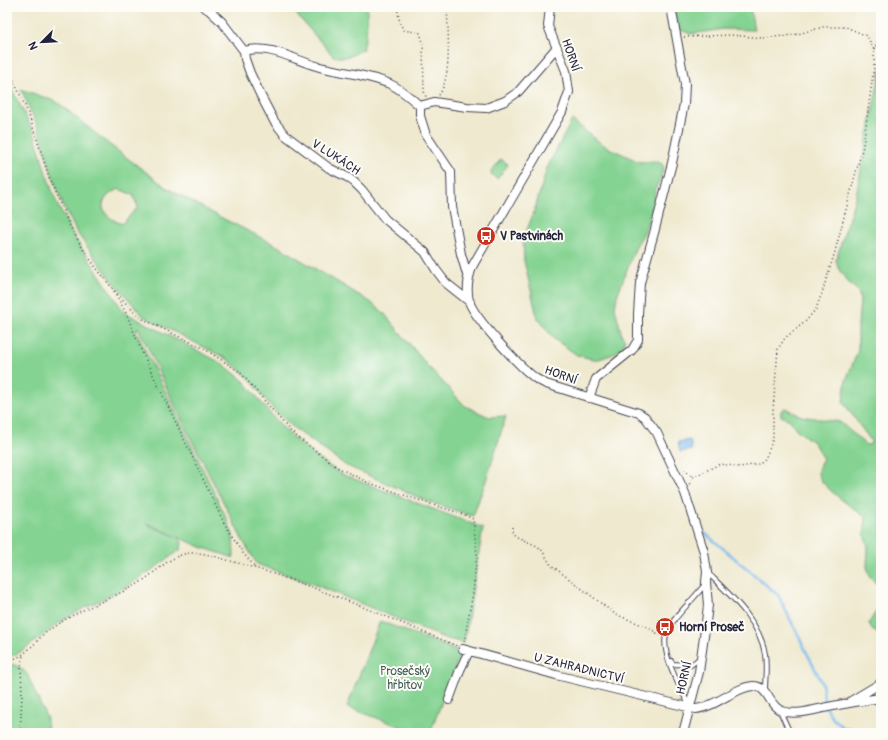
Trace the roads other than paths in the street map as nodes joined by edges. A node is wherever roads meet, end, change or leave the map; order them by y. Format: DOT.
graph roads {
  1 [pos="204,7"];
  2 [pos="550,7"];
  3 [pos="671,7"];
  4 [pos="556,47"];
  5 [pos="244,51"];
  6 [pos="420,106"];
  7 [pos="468,278"];
  8 [pos="470,302"];
  9 [pos="589,398"];
  10 [pos="707,572"];
  11 [pos="706,582"];
  12 [pos="668,657"];
  13 [pos="701,657"];
  14 [pos="881,683"];
  15 [pos="765,691"];
  16 [pos="881,698"];
  17 [pos="449,700"];
  18 [pos="846,704"];
  19 [pos="689,707"];
  20 [pos="780,710"];
  21 [pos="683,733"];
  22 [pos="790,733"];
  1 -- 5 [label="street, V LUKÁCH"];
  2 -- 4 [label="street, HORNÍ"];
  3 -- 9 [label="street"];
  4 -- 6 [label="street"];
  4 -- 7 [label="street, HORNÍ"];
  5 -- 6 [label="street"];
  5 -- 8 [label="street, V LUKÁCH"];
  6 -- 7 [label="street"];
  7 -- 8 [label="street, HORNÍ"];
  8 -- 9 [label="street, HORNÍ"];
  9 -- 10 [label="street, HORNÍ"];
  10 -- 11 [label="street, HORNÍ"];
  10 -- 15 [label="lane"];
  11 -- 12 [label="lane"];
  11 -- 13 [label="street, HORNÍ"];
  12 -- 13 [label="lane"];
  12 -- 19 [label="lane"];
  13 -- 19 [label="street, HORNÍ"];
  14 -- 18 [label="street"];
  15 -- 19 [label="street, U ZAHRADNICTVÍ"];
  15 -- 20 [label="street"];
  16 -- 18 [label="street"];
  17 -- 19 [label="street, U ZAHRADNICTVÍ"];
  18 -- 20 [label="street"];
  19 -- 21 [label="street, HORNÍ"];
  20 -- 22 [label="lane"];
}
